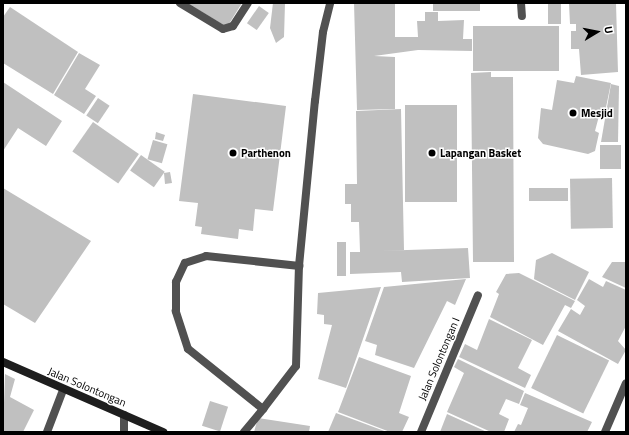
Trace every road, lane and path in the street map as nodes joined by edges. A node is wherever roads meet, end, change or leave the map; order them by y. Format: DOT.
graph roads {
  1 [pos="180,3"];
  2 [pos="248,3"];
  3 [pos="330,3"];
  4 [pos="521,3"];
  5 [pos="522,16"];
  6 [pos="299,266"];
  7 [pos="478,295"];
  8 [pos="3,362"];
  9 [pos="626,383"];
  10 [pos="63,390"];
  11 [pos="263,409"];
  12 [pos="124,415"];
  13 [pos="47,432"];
  14 [pos="124,432"];
  15 [pos="162,432"];
  16 [pos="244,432"];
  17 [pos="421,432"];
  18 [pos="605,432"];
  1 -- 2 [label="street"];
  3 -- 6 [label="street"];
  4 -- 5 [label="street"];
  6 -- 11 [label="street"];
  6 -- 11 [label="street"];
  7 -- 17 [label="street, Jalan Solontongan I"];
  8 -- 10 [label="street, Jalan Solontongan"];
  9 -- 18 [label="street"];
  10 -- 12 [label="street, Jalan Solontongan"];
  10 -- 13 [label="street"];
  11 -- 16 [label="street"];
  12 -- 14 [label="street"];
  12 -- 15 [label="street, Jalan Solontongan"];
}
